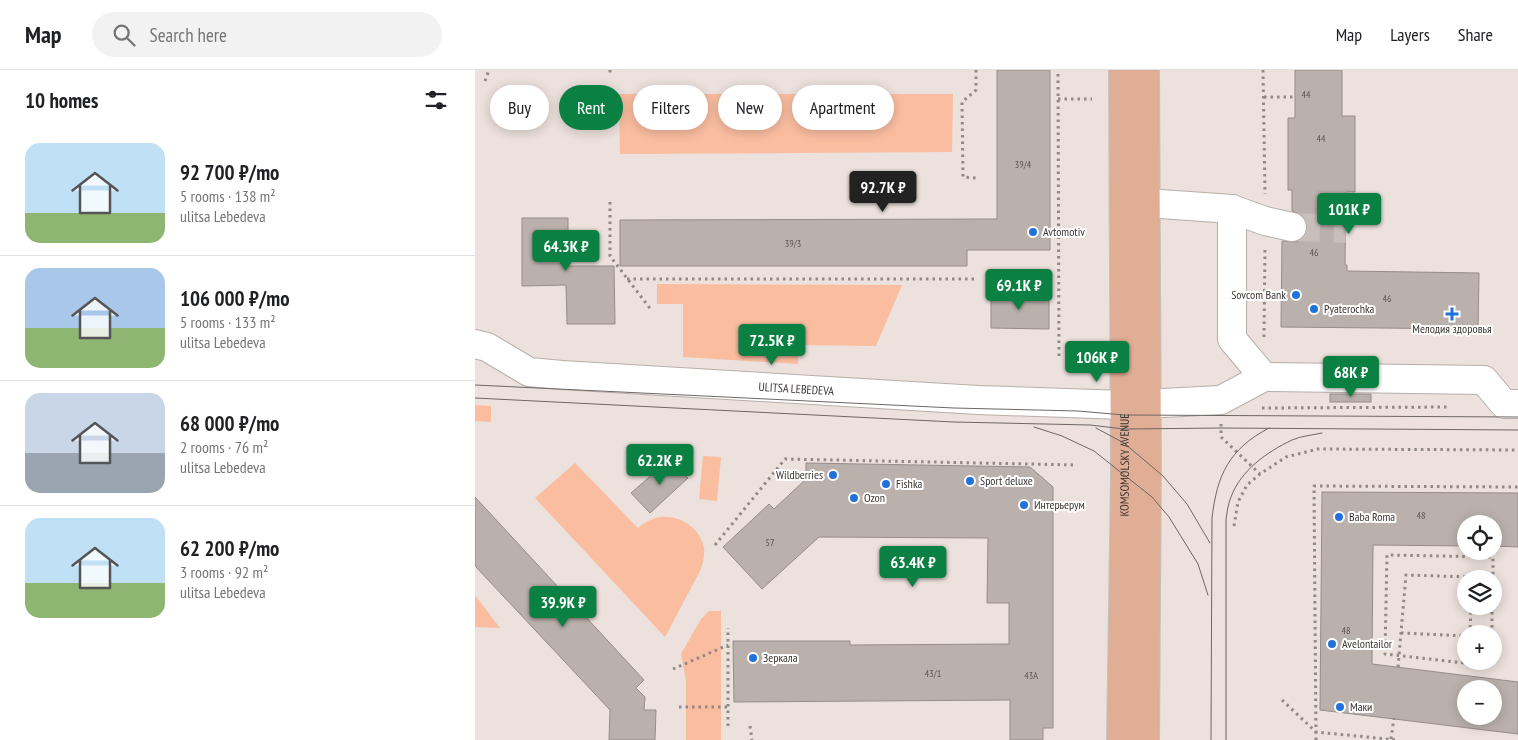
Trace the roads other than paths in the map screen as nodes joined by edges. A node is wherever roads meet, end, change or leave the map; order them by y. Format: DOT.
graph roads {
  1 [pos="1123,70"];
  2 [pos="1145,70"];
  3 [pos="1146,203"];
  4 [pos="1232,210"];
  5 [pos="1291,227"];
  6 [pos="475,344"];
  7 [pos="1264,377"];
  8 [pos="1511,404"];
  9 [pos="1135,405"];
  10 [pos="1121,740"];
  11 [pos="1145,740"];
  1 -- 9 [label="main road, KOMSOMOLSKY AVENUE"];
  2 -- 3 [label="main road, KOMSOMOLSKY AVENUE"];
  3 -- 4 [label="street"];
  3 -- 9 [label="main road, KOMSOMOLSKY AVENUE"];
  4 -- 5 [label="street"];
  4 -- 7 [label="street"];
  6 -- 9 [label="street, ULITSA LEBEDEVA"];
  7 -- 8 [label="street"];
  7 -- 9 [label="street, ULITSA LEBEDEVA"];
  9 -- 10 [label="main road, KOMSOMOLSKY AVENUE"];
  9 -- 11 [label="main road, KOMSOMOLSKY AVENUE"];
}
